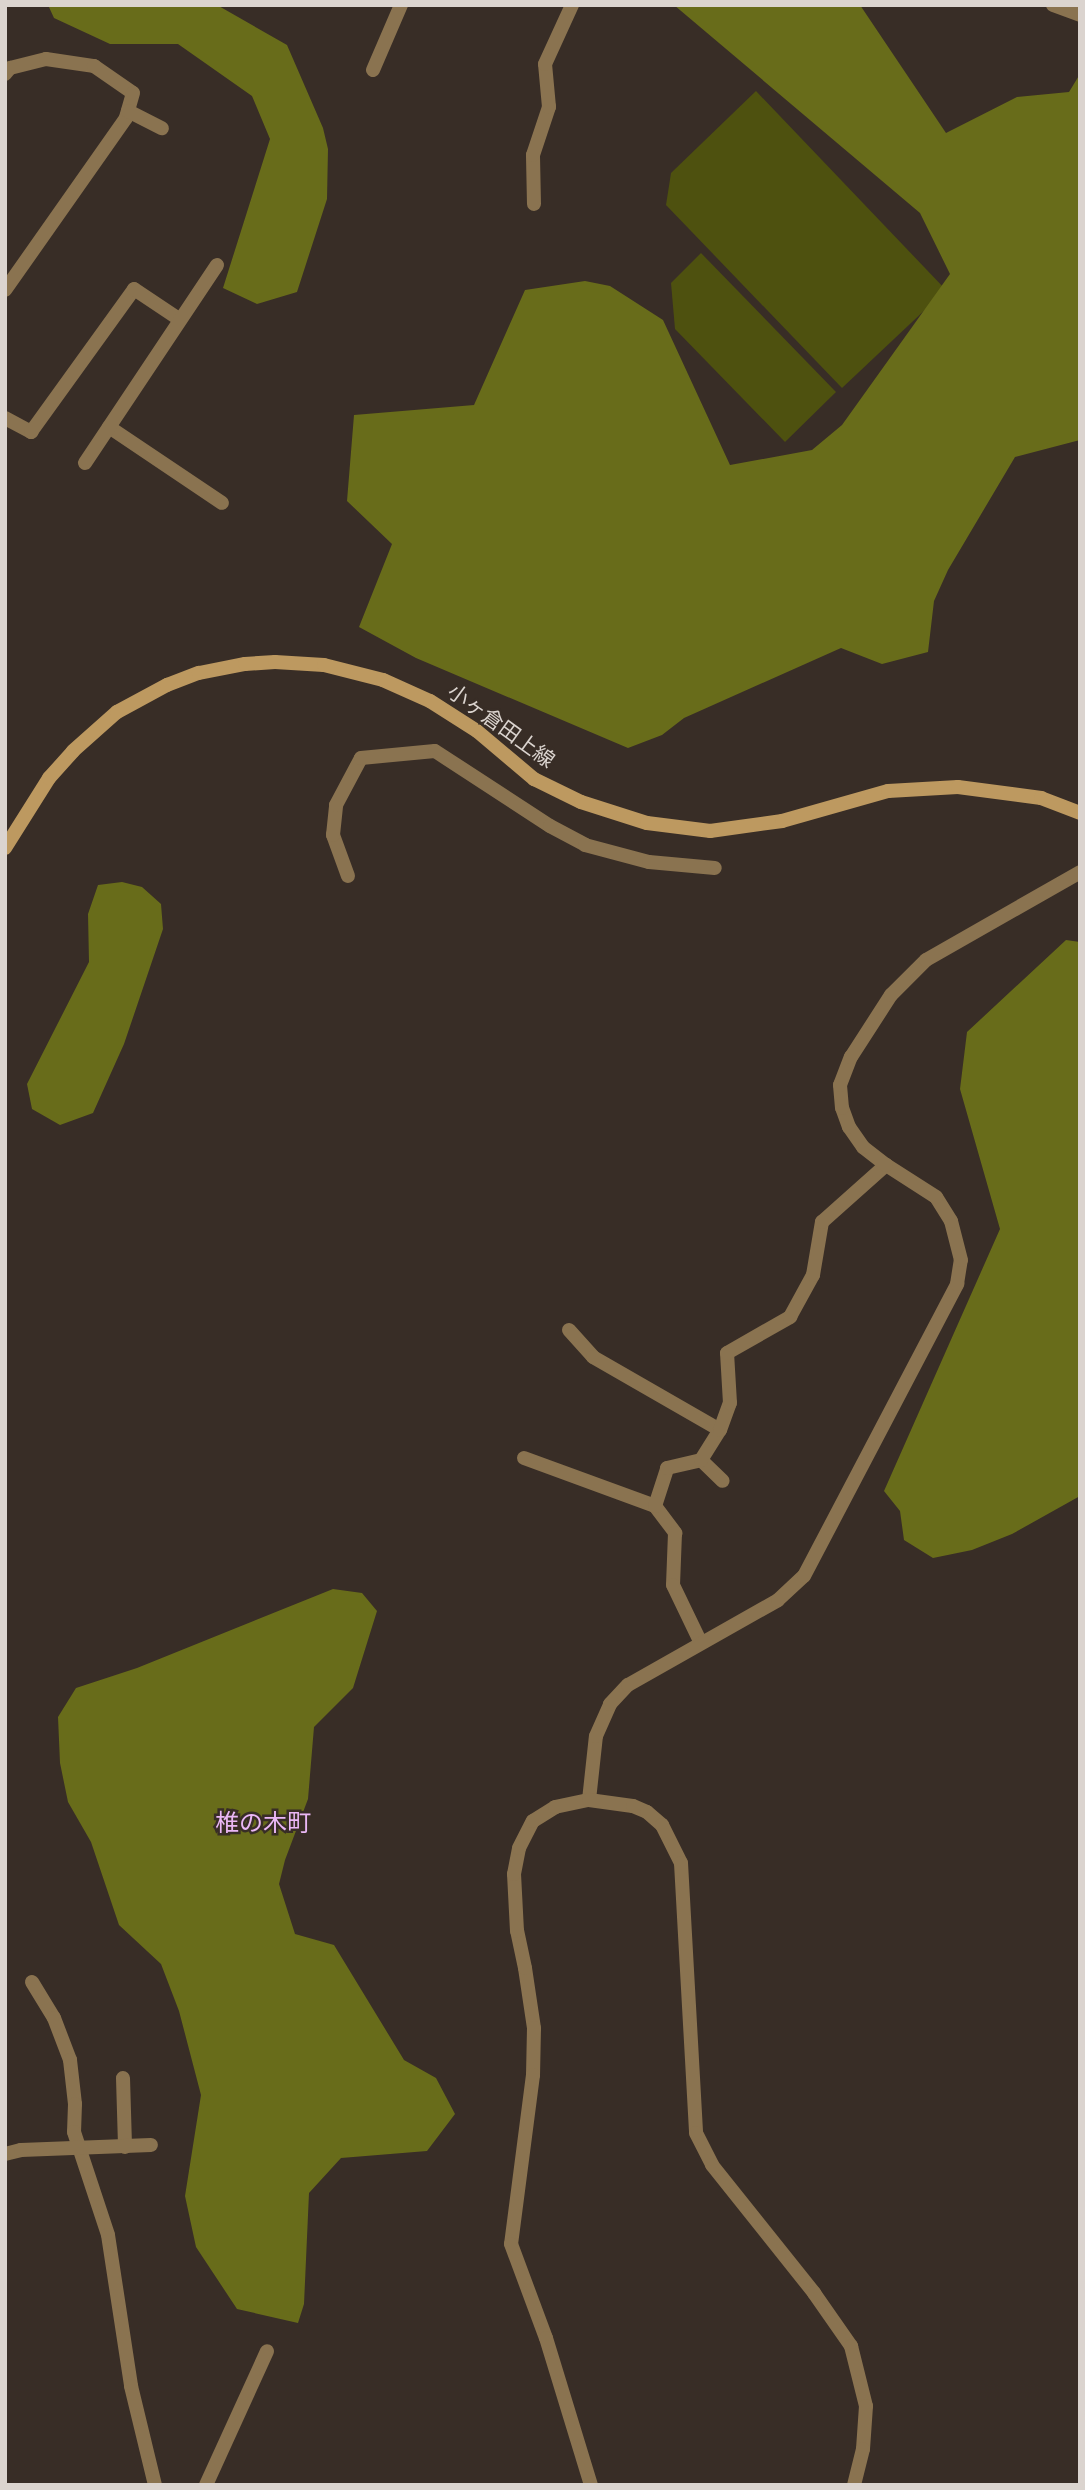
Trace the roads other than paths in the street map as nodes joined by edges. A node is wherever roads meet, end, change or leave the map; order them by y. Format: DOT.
graph roads {
  1 [pos="401,5"];
  2 [pos="572,5"];
  3 [pos="1053,5"];
  4 [pos="1080,15"];
  5 [pos="373,70"];
  6 [pos="5,74"];
  7 [pos="128,111"];
  8 [pos="162,128"];
  9 [pos="534,204"];
  10 [pos="217,265"];
  11 [pos="5,290"];
  12 [pos="180,319"];
  13 [pos="5,418"];
  14 [pos="109,427"];
  15 [pos="85,463"];
  16 [pos="222,503"];
  17 [pos="1080,813"];
  18 [pos="5,848"];
  19 [pos="715,868"];
  20 [pos="1080,872"];
  21 [pos="348,876"];
  22 [pos="886,1165"];
  23 [pos="569,1330"];
  24 [pos="720,1430"];
  25 [pos="524,1458"];
  26 [pos="701,1460"];
  27 [pos="723,1481"];
  28 [pos="655,1506"];
  29 [pos="700,1642"];
  30 [pos="589,1800"];
  31 [pos="32,1982"];
  32 [pos="123,2078"];
  33 [pos="151,2145"];
  34 [pos="125,2147"];
  35 [pos="82,2149"];
  36 [pos="5,2154"];
  37 [pos="267,2351"];
  38 [pos="155,2485"];
  39 [pos="206,2485"];
  40 [pos="592,2485"];
  41 [pos="854,2485"];
  1 -- 5 [label="street"];
  2 -- 9 [label="street"];
  3 -- 4 [label="street"];
  6 -- 7 [label="street"];
  7 -- 8 [label="street"];
  7 -- 11 [label="street"];
  10 -- 12 [label="street"];
  12 -- 13 [label="street"];
  12 -- 14 [label="street"];
  14 -- 15 [label="street"];
  14 -- 16 [label="street"];
  17 -- 18 [label="main road, 小ヶ倉田上線"];
  19 -- 21 [label="street"];
  20 -- 22 [label="street"];
  22 -- 24 [label="street"];
  22 -- 29 [label="street"];
  23 -- 24 [label="street"];
  24 -- 26 [label="street"];
  25 -- 28 [label="street"];
  26 -- 27 [label="street"];
  26 -- 28 [label="street"];
  28 -- 29 [label="street"];
  29 -- 30 [label="street"];
  30 -- 40 [label="street"];
  30 -- 41 [label="street"];
  31 -- 35 [label="street"];
  32 -- 34 [label="street"];
  33 -- 34 [label="street"];
  34 -- 35 [label="street"];
  35 -- 36 [label="street"];
  35 -- 38 [label="street"];
  37 -- 39 [label="street"];
}
